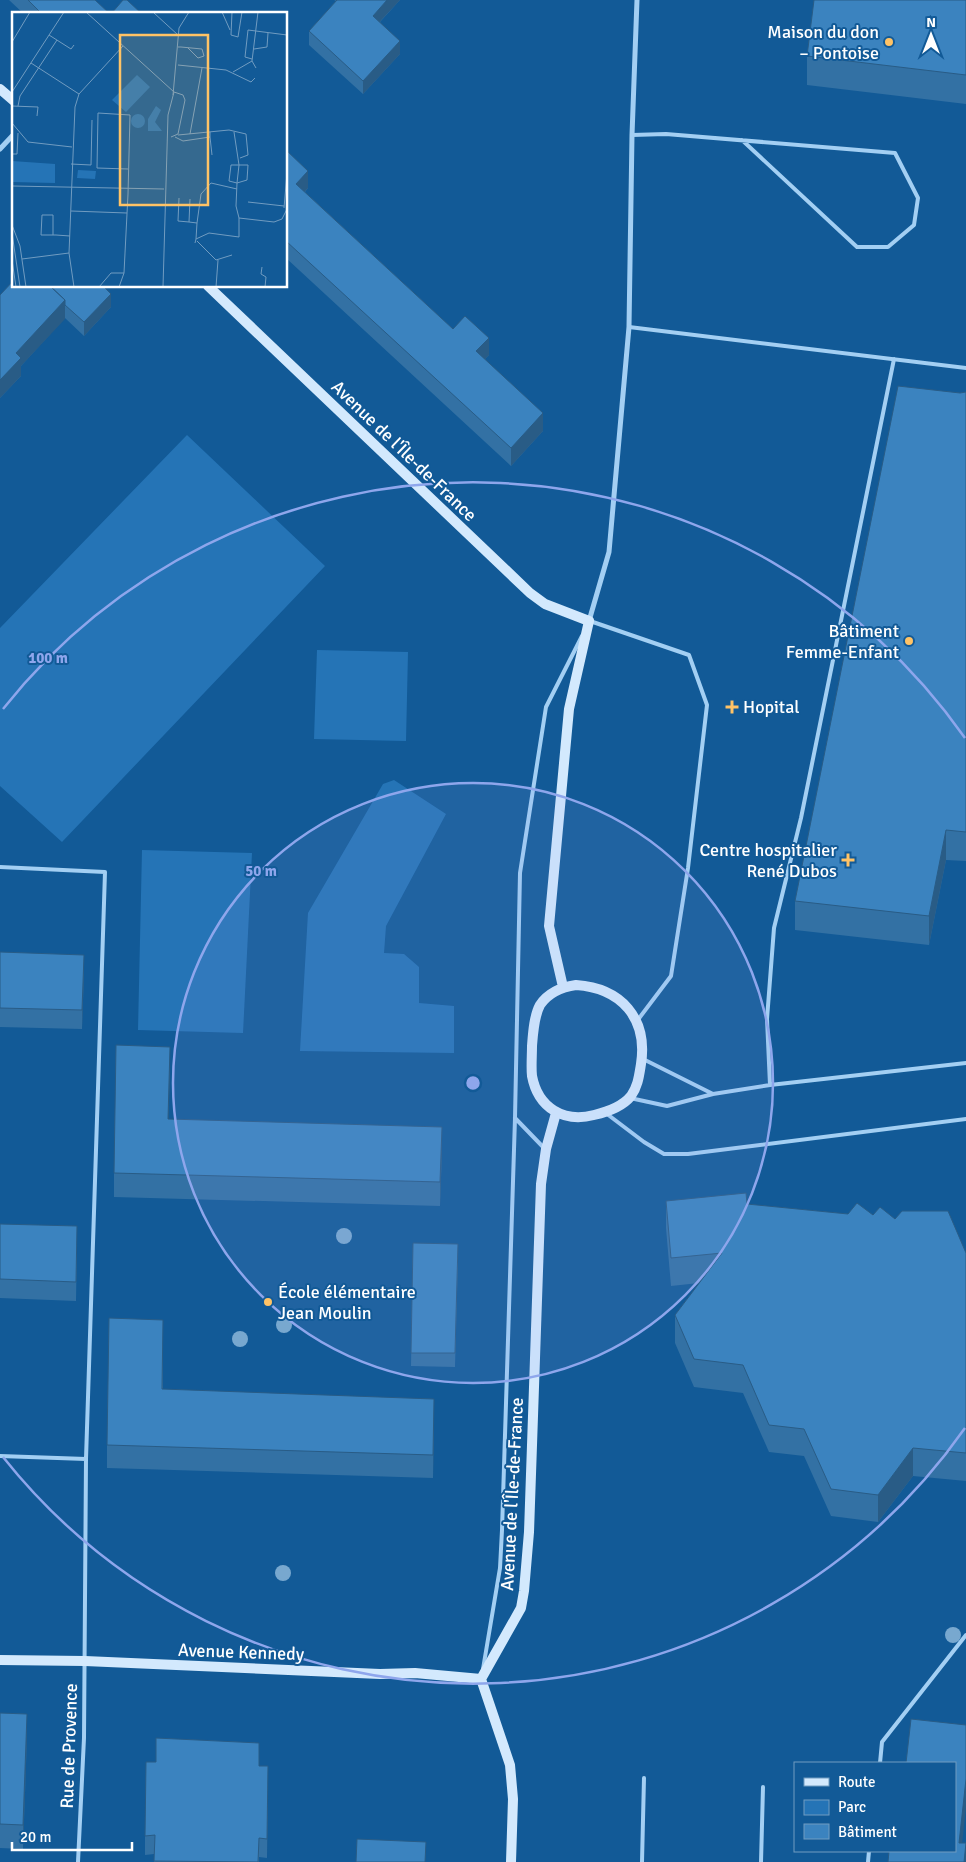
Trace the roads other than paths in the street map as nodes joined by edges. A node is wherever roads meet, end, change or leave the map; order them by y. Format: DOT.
graph roads {
  1 [pos="637,0"];
  2 [pos="0,88"];
  3 [pos="12,99"];
  4 [pos="632,135"];
  5 [pos="12,136"];
  6 [pos="742,140"];
  7 [pos="0,149"];
  8 [pos="210,288"];
  9 [pos="629,327"];
  10 [pos="894,359"];
  11 [pos="966,368"];
  12 [pos="589,621"];
  13 [pos="0,867"];
  14 [pos="563,987"];
  15 [pos="637,1021"];
  16 [pos="642,1059"];
  17 [pos="966,1063"];
  18 [pos="770,1085"];
  19 [pos="713,1094"];
  20 [pos="630,1098"];
  21 [pos="606,1112"];
  22 [pos="556,1114"];
  23 [pos="516,1118"];
  24 [pos="966,1119"];
  25 [pos="546,1149"];
  26 [pos="0,1456"];
  27 [pos="86,1459"];
  28 [pos="966,1635"];
  29 [pos="0,1660"];
  30 [pos="85,1661"];
  31 [pos="481,1679"];
  32 [pos="880,1762"];
  33 [pos="644,1778"];
  34 [pos="764,1788"];
  35 [pos="78,1862"];
  36 [pos="511,1862"];
  37 [pos="642,1862"];
  38 [pos="761,1862"];
  1 -- 4 [label="street"];
  2 -- 3 [label="street"];
  4 -- 6 [label="lane"];
  4 -- 9 [label="street"];
  5 -- 7 [label="street"];
  6 -- 6 [label="lane"];
  8 -- 12 [label="street, Avenue de l'Île-de-France"];
  9 -- 10 [label="lane"];
  9 -- 12 [label="street"];
  10 -- 11 [label="lane"];
  10 -- 18 [label="lane"];
  12 -- 14 [label="street"];
  12 -- 15 [label="lane"];
  12 -- 23 [label="lane"];
  13 -- 27 [label="lane, Rue de Provence"];
  14 -- 15 [label="street"];
  14 -- 22 [label="street"];
  15 -- 16 [label="street"];
  16 -- 19 [label="lane"];
  16 -- 20 [label="street"];
  17 -- 18 [label="lane"];
  18 -- 19 [label="lane"];
  19 -- 20 [label="lane"];
  20 -- 21 [label="street"];
  21 -- 22 [label="street"];
  21 -- 24 [label="lane"];
  22 -- 25 [label="street, Avenue de l'Île-de-France"];
  23 -- 25 [label="lane"];
  23 -- 31 [label="lane"];
  25 -- 31 [label="street, Avenue de l'Île-de-France"];
  26 -- 27 [label="lane"];
  27 -- 30 [label="lane, Rue de Provence"];
  28 -- 32 [label="lane"];
  29 -- 30 [label="street, Avenue Kennedy"];
  30 -- 31 [label="street, Avenue Kennedy"];
  30 -- 35 [label="lane, Rue de Provence"];
  31 -- 36 [label="street"];
  33 -- 37 [label="lane"];
  34 -- 38 [label="lane"];
}
